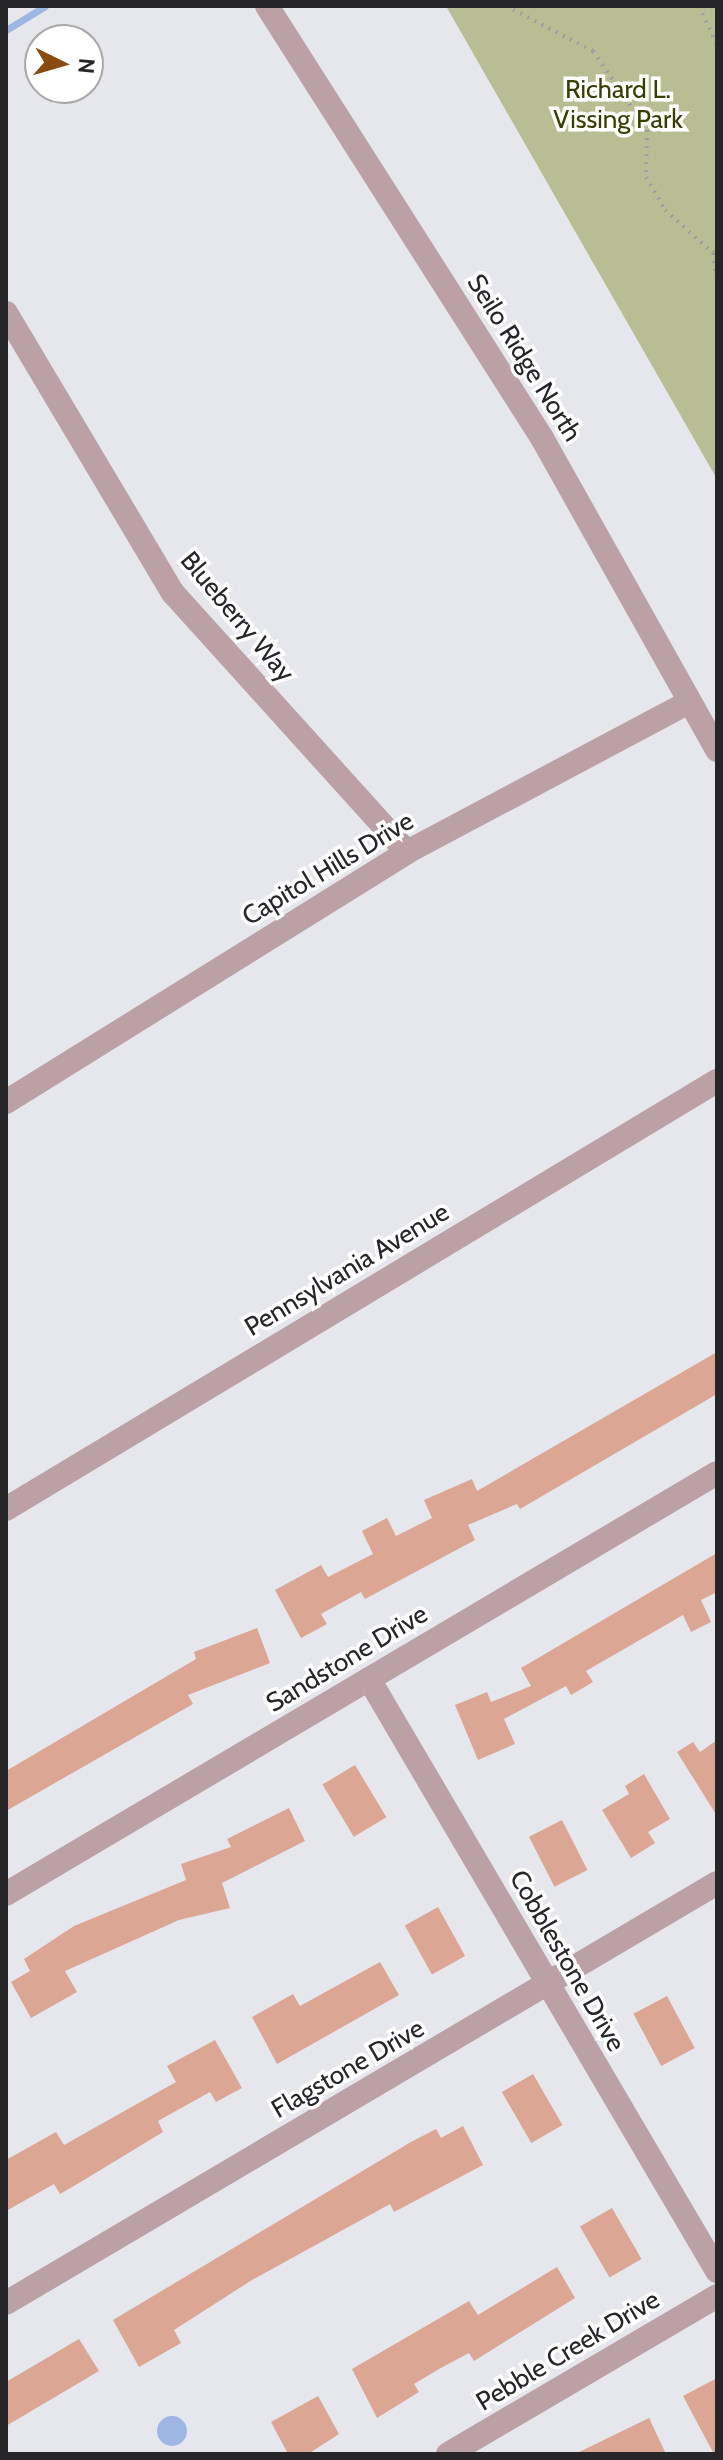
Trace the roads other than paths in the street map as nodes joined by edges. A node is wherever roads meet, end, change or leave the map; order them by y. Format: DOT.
graph roads {
  1 [pos="267,6"];
  2 [pos="6,313"];
  3 [pos="689,702"];
  4 [pos="717,750"];
  5 [pos="407,852"];
  6 [pos="717,1081"];
  7 [pos="6,1102"];
  8 [pos="717,1473"];
  9 [pos="6,1509"];
  10 [pos="369,1679"];
  11 [pos="717,1883"];
  12 [pos="6,1894"];
  13 [pos="548,1983"];
  14 [pos="717,2271"];
  15 [pos="717,2296"];
  16 [pos="6,2303"];
  17 [pos="448,2454"];
  1 -- 3 [label="street, Seilo Ridge North"];
  2 -- 5 [label="street, Blueberry Way"];
  3 -- 4 [label="street, Seilo Ridge North"];
  3 -- 5 [label="street, Capitol Hills Drive"];
  5 -- 7 [label="street, Capitol Hills Drive"];
  6 -- 9 [label="street, Pennsylvania Avenue"];
  8 -- 10 [label="street, Sandstone Drive"];
  10 -- 12 [label="street, Sandstone Drive"];
  10 -- 13 [label="street, Cobblestone Drive"];
  11 -- 13 [label="street, Flagstone Drive"];
  13 -- 14 [label="street, Cobblestone Drive"];
  13 -- 16 [label="street, Flagstone Drive"];
  15 -- 17 [label="street, Pebble Creek Drive"];
}
